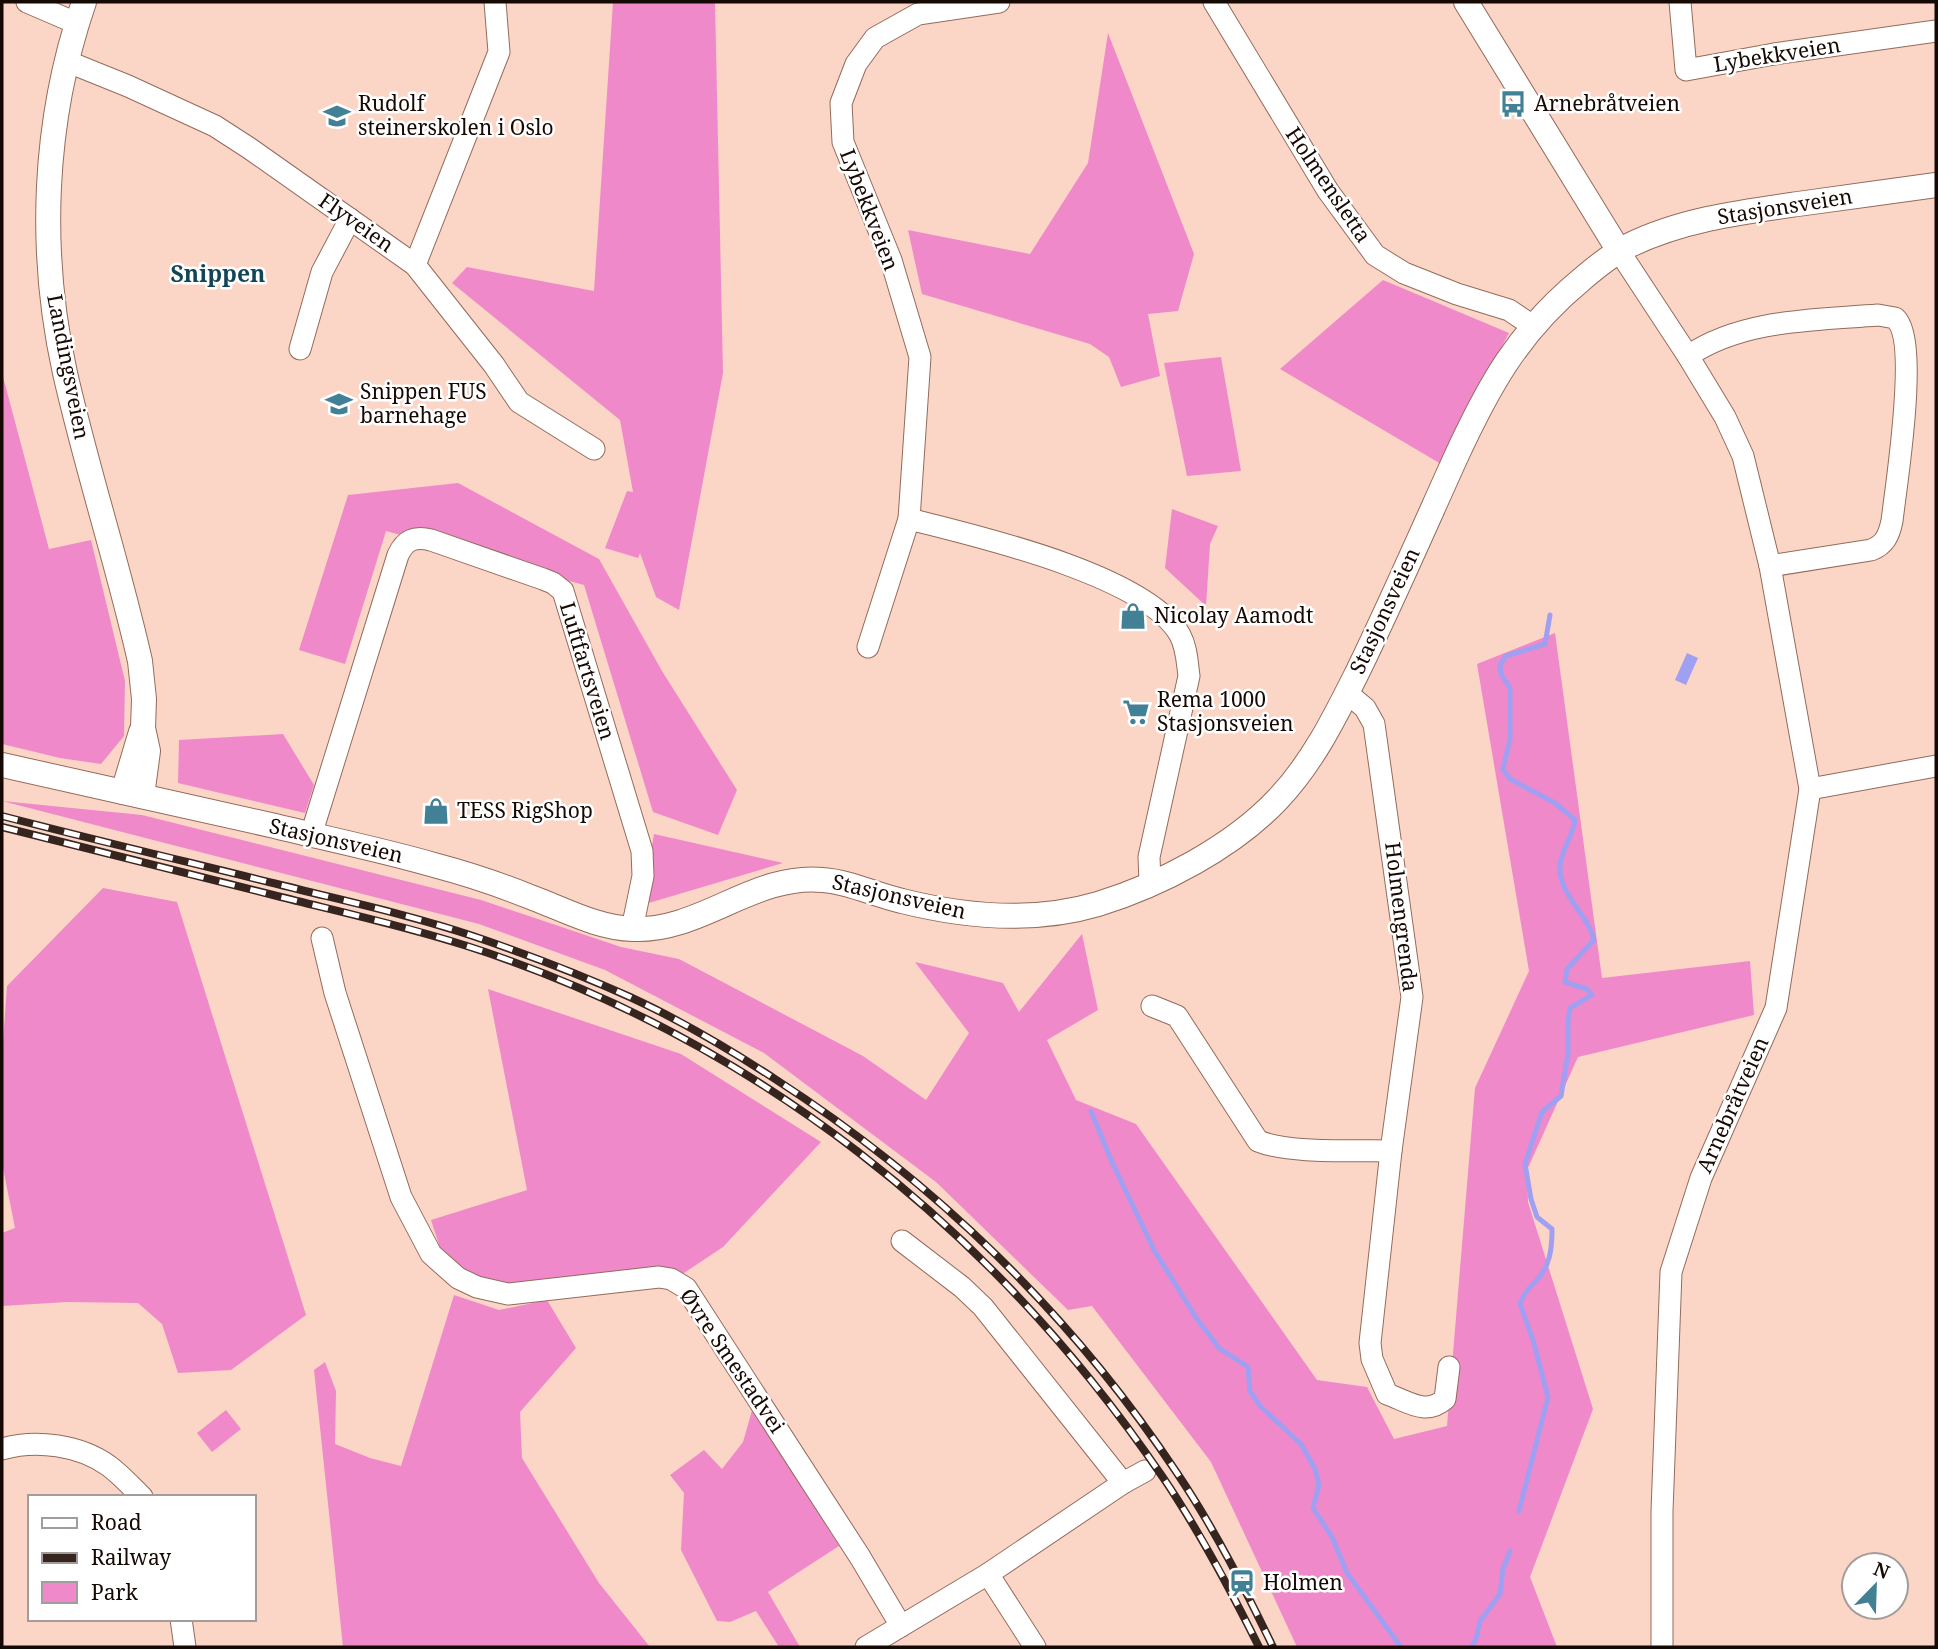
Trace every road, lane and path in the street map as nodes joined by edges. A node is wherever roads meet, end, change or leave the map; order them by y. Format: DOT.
graph roads {
  1 [pos="27,2"];
  2 [pos="495,2"];
  3 [pos="999,2"];
  4 [pos="1214,2"];
  5 [pos="1465,2"];
  6 [pos="1680,2"];
  7 [pos="920,8"];
  8 [pos="80,13"];
  9 [pos="1936,31"];
  10 [pos="66,61"];
  11 [pos="1936,185"];
  12 [pos="350,219"];
  13 [pos="1619,251"];
  14 [pos="415,265"];
  15 [pos="1533,326"];
  16 [pos="300,349"];
  17 [pos="1688,356"];
  18 [pos="594,449"];
  19 [pos="909,519"];
  20 [pos="1770,566"];
  21 [pos="868,647"];
  22 [pos="1347,693"];
  23 [pos="2,765"];
  24 [pos="1936,766"];
  25 [pos="1810,789"];
  26 [pos="133,794"];
  27 [pos="311,835"];
  28 [pos="1150,883"];
  29 [pos="632,929"];
  30 [pos="322,938"];
  31 [pos="1153,1006"];
  32 [pos="1391,1151"];
  33 [pos="902,1241"];
  34 [pos="1449,1367"];
  35 [pos="2,1448"];
  36 [pos="1145,1471"];
  37 [pos="1124,1483"];
  38 [pos="140,1495"];
  39 [pos="988,1574"];
  40 [pos="181,1621"];
  41 [pos="901,1626"];
  42 [pos="185,1647"];
  43 [pos="866,1647"];
  44 [pos="1035,1647"];
  45 [pos="1662,1647"];
  1 -- 8 [label="street"];
  2 -- 14 [label="street"];
  3 -- 7 [label="street, Lybekkveien"];
  4 -- 15 [label="street, Holmensletta"];
  5 -- 13 [label="street, Arnebråtveien"];
  6 -- 9 [label="street, Lybekkveien"];
  7 -- 19 [label="street, Lybekkveien"];
  8 -- 10 [label="street, Landingsveien"];
  10 -- 12 [label="street, Flyveien"];
  10 -- 26 [label="street, Landingsveien"];
  11 -- 13 [label="street, Stasjonsveien"];
  12 -- 14 [label="street, Flyveien"];
  12 -- 16 [label="street"];
  13 -- 15 [label="street, Stasjonsveien"];
  13 -- 17 [label="street, Arnebråtveien"];
  14 -- 18 [label="street, Flyveien"];
  15 -- 22 [label="street, Stasjonsveien"];
  17 -- 20 [label="street, Arnebråtveien"];
  17 -- 20 [label="street"];
  19 -- 21 [label="street, Lybekkveien"];
  19 -- 28 [label="street"];
  20 -- 25 [label="street, Arnebråtveien"];
  22 -- 28 [label="street, Stasjonsveien"];
  22 -- 32 [label="street, Holmengrenda"];
  23 -- 26 [label="street, Stasjonsveien"];
  24 -- 25 [label="street"];
  25 -- 45 [label="street, Arnebråtveien"];
  26 -- 27 [label="street, Stasjonsveien"];
  27 -- 29 [label="street, Stasjonsveien"];
  27 -- 29 [label="street, Luftfartsveien"];
  28 -- 29 [label="street, Stasjonsveien"];
  30 -- 41 [label="street, Øvre Smestadvei"];
  31 -- 32 [label="street"];
  32 -- 34 [label="street, Holmengrenda"];
  33 -- 37 [label="street"];
  35 -- 38 [label="street"];
  36 -- 37 [label="street"];
  37 -- 39 [label="street"];
  39 -- 41 [label="street"];
  39 -- 44 [label="street"];
  40 -- 42 [label="street"];
  41 -- 43 [label="street"];
}
